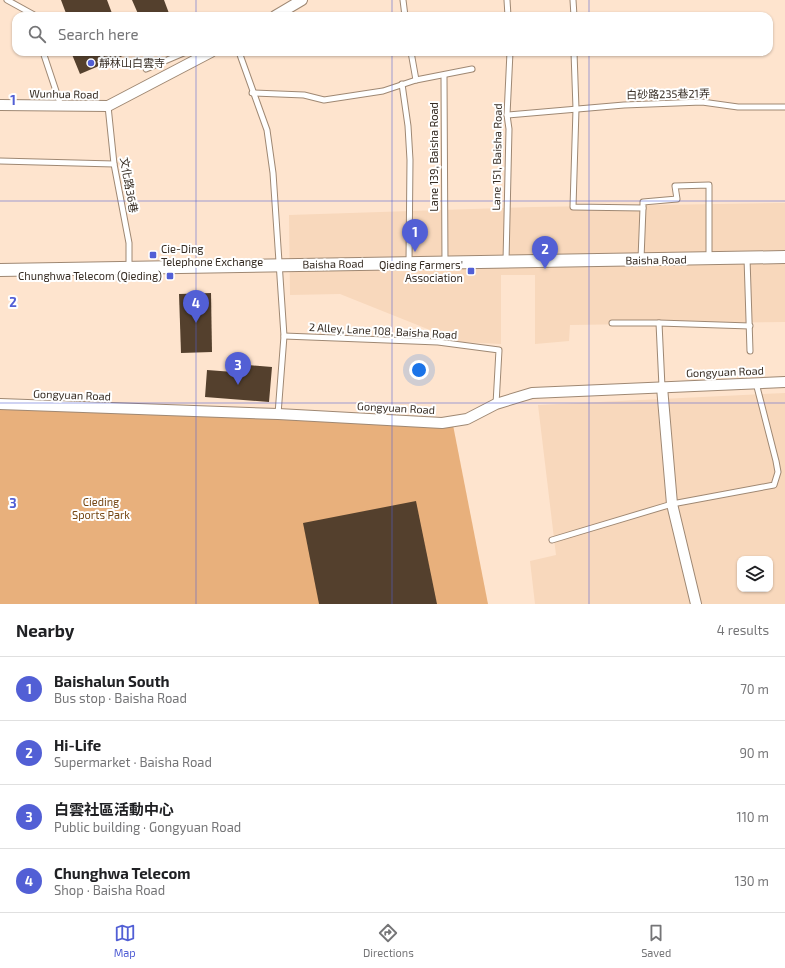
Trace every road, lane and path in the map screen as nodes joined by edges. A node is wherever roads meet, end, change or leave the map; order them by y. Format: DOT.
graph roads {
  1 [pos="7,0"];
  2 [pos="302,0"];
  3 [pos="403,0"];
  4 [pos="507,0"];
  5 [pos="573,0"];
  6 [pos="29,12"];
  7 [pos="282,12"];
  8 [pos="404,12"];
  9 [pos="508,12"];
  10 [pos="574,12"];
  11 [pos="44,56"];
  12 [pos="177,56"];
  13 [pos="203,56"];
  14 [pos="240,56"];
  15 [pos="412,56"];
  16 [pos="510,56"];
  17 [pos="574,56"];
  18 [pos="146,69"];
  19 [pos="472,69"];
  20 [pos="444,76"];
  21 [pos="416,80"];
  22 [pos="402,84"];
  23 [pos="252,93"];
  24 [pos="0,105"];
  25 [pos="61,106"];
  26 [pos="108,106"];
  27 [pos="785,107"];
  28 [pos="576,110"];
  29 [pos="507,115"];
  30 [pos="0,161"];
  31 [pos="114,164"];
  32 [pos="643,208"];
  33 [pos="785,257"];
  34 [pos="747,258"];
  35 [pos="709,259"];
  36 [pos="641,260"];
  37 [pos="506,262"];
  38 [pos="445,263"];
  39 [pos="409,264"];
  40 [pos="280,265"];
  41 [pos="129,268"];
  42 [pos="0,270"];
  43 [pos="612,323"];
  44 [pos="659,323"];
  45 [pos="750,326"];
  46 [pos="284,336"];
  47 [pos="750,351"];
  48 [pos="785,382"];
  49 [pos="756,384"];
  50 [pos="662,387"];
  51 [pos="0,404"];
  52 [pos="496,404"];
  53 [pos="278,414"];
  54 [pos="672,504"];
  55 [pos="552,540"];
  56 [pos="696,604"];
  1 -- 6 [label="lane"];
  2 -- 7 [label="street"];
  3 -- 8 [label="lane"];
  4 -- 9 [label="lane"];
  5 -- 10 [label="lane"];
  11 -- 25 [label="lane"];
  12 -- 18 [label="lane"];
  13 -- 26 [label="street, Wunhua Road"];
  14 -- 23 [label="lane"];
  15 -- 21 [label="lane"];
  16 -- 29 [label="lane, Lane 151, Baisha Road"];
  17 -- 28 [label="lane"];
  19 -- 20 [label="lane"];
  20 -- 21 [label="lane"];
  20 -- 38 [label="lane, Lane 139, Baisha Road"];
  21 -- 22 [label="lane"];
  22 -- 23 [label="lane"];
  22 -- 39 [label="lane"];
  23 -- 40 [label="lane"];
  24 -- 25 [label="street, Wunhua Road"];
  25 -- 26 [label="street, Wunhua Road"];
  26 -- 31 [label="lane, 文化路36巷"];
  27 -- 28 [label="lane, 白砂路235巷21弄"];
  28 -- 29 [label="lane, 白砂路235巷21弄"];
  28 -- 32 [label="lane"];
  29 -- 37 [label="lane, Lane 151, Baisha Road"];
  30 -- 31 [label="lane"];
  31 -- 41 [label="lane, 文化路36巷"];
  32 -- 35 [label="lane"];
  32 -- 36 [label="lane"];
  33 -- 34 [label="street, Baisha Road"];
  34 -- 35 [label="street, Baisha Road"];
  34 -- 45 [label="lane"];
  35 -- 36 [label="street, Baisha Road"];
  36 -- 37 [label="street, Baisha Road"];
  37 -- 38 [label="street, Baisha Road"];
  38 -- 39 [label="street, Baisha Road"];
  39 -- 40 [label="street, Baisha Road"];
  40 -- 41 [label="street, Baisha Road"];
  40 -- 46 [label="lane"];
  41 -- 42 [label="street, Baisha Road"];
  43 -- 44 [label="lane"];
  44 -- 45 [label="lane"];
  44 -- 50 [label="lane"];
  45 -- 47 [label="lane"];
  46 -- 52 [label="lane, 2 Alley, Lane 108, Baisha Road"];
  46 -- 53 [label="lane"];
  48 -- 49 [label="street, Gongyuan Road"];
  49 -- 50 [label="street, Gongyuan Road"];
  49 -- 54 [label="lane"];
  50 -- 52 [label="street, Gongyuan Road"];
  50 -- 54 [label="street"];
  51 -- 53 [label="street, Gongyuan Road"];
  52 -- 53 [label="street, Gongyuan Road"];
  54 -- 55 [label="lane"];
  54 -- 56 [label="street"];
}
